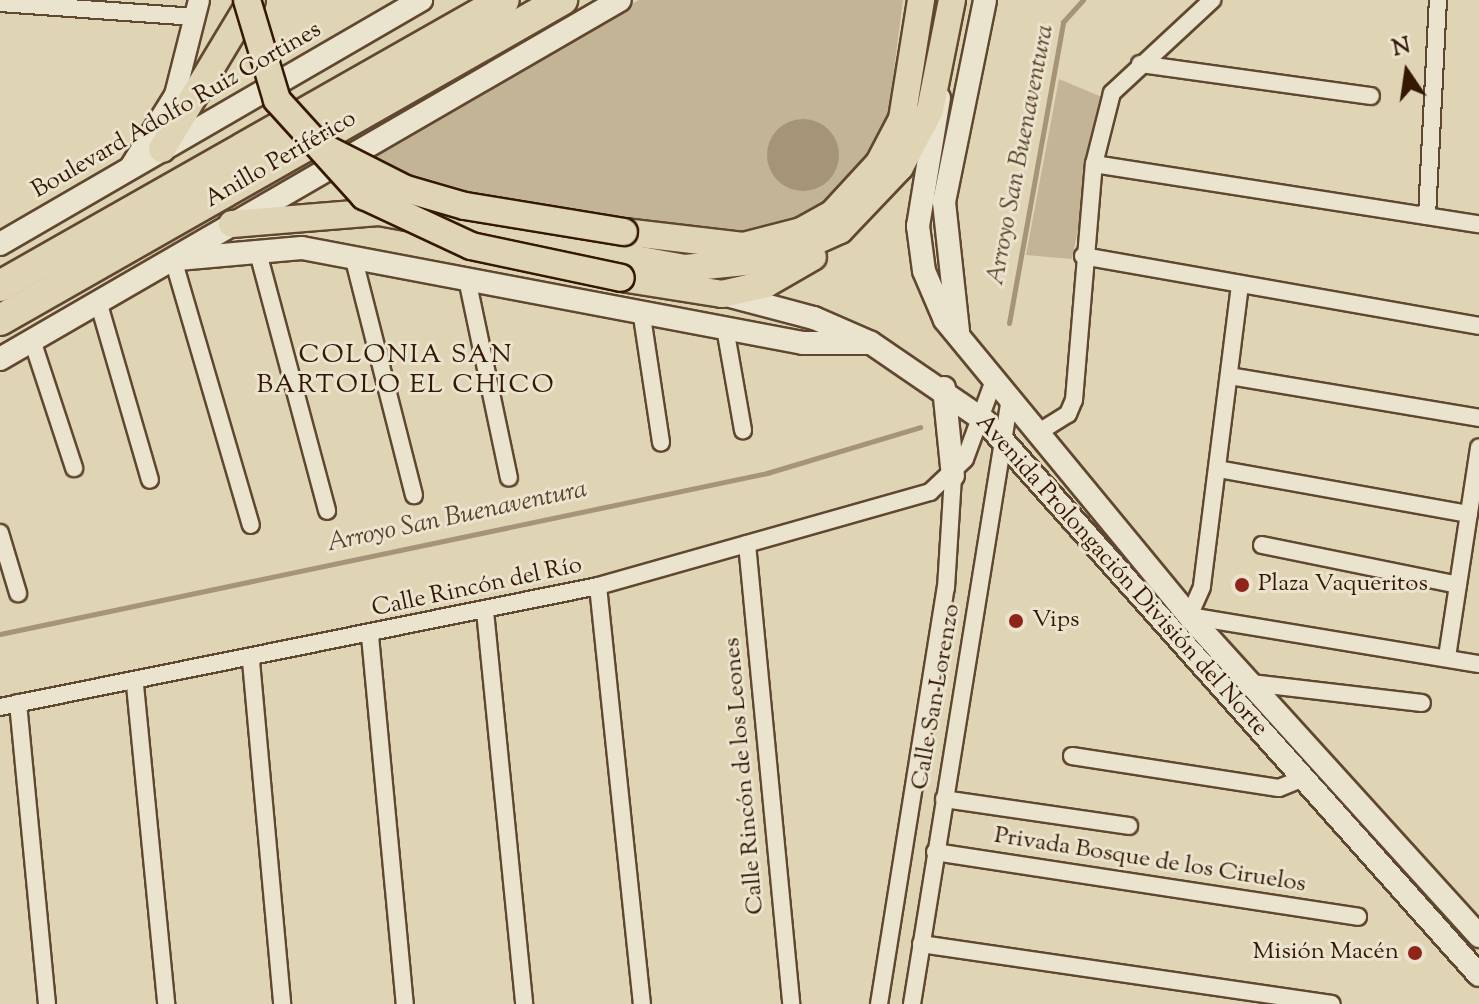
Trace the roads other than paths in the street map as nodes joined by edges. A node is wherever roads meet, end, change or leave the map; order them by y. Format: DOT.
graph roads {
  1 [pos="249,0"];
  2 [pos="421,0"];
  3 [pos="504,0"];
  4 [pos="562,0"];
  5 [pos="620,0"];
  6 [pos="921,0"];
  7 [pos="952,0"];
  8 [pos="985,0"];
  9 [pos="1212,0"];
  10 [pos="1438,0"];
  11 [pos="39,2"];
  12 [pos="0,3"];
  13 [pos="198,9"];
  14 [pos="943,54"];
  15 [pos="1140,64"];
  16 [pos="1371,96"];
  17 [pos="300,133"];
  18 [pos="162,149"];
  19 [pos="1094,164"];
  20 [pos="129,168"];
  21 [pos="1427,216"];
  22 [pos="854,219"];
  23 [pos="232,224"];
  24 [pos="1479,224"];
  25 [pos="0,244"];
  26 [pos="257,249"];
  27 [pos="353,256"];
  28 [pos="1083,256"];
  29 [pos="173,259"];
  30 [pos="467,279"];
  31 [pos="1240,285"];
  32 [pos="0,286"];
  33 [pos="722,294"];
  34 [pos="98,301"];
  35 [pos="641,310"];
  36 [pos="0,320"];
  37 [pos="1479,326"];
  38 [pos="725,328"];
  39 [pos="32,340"];
  40 [pos="960,340"];
  41 [pos="871,343"];
  42 [pos="0,359"];
  43 [pos="1229,376"];
  44 [pos="994,380"];
  45 [pos="944,388"];
  46 [pos="1010,398"];
  47 [pos="1479,418"];
  48 [pos="985,421"];
  49 [pos="743,430"];
  50 [pos="1039,432"];
  51 [pos="1005,441"];
  52 [pos="661,442"];
  53 [pos="1479,447"];
  54 [pos="74,468"];
  55 [pos="1218,469"];
  56 [pos="953,476"];
  57 [pos="509,478"];
  58 [pos="150,480"];
  59 [pos="414,495"];
  60 [pos="327,511"];
  61 [pos="1469,514"];
  62 [pos="251,525"];
  63 [pos="0,533"];
  64 [pos="747,544"];
  65 [pos="1262,545"];
  66 [pos="1458,585"];
  67 [pos="598,586"];
  68 [pos="18,593"];
  69 [pos="485,611"];
  70 [pos="1189,616"];
  71 [pos="370,636"];
  72 [pos="1447,657"];
  73 [pos="251,661"];
  74 [pos="1479,664"];
  75 [pos="1251,683"];
  76 [pos="135,685"];
  77 [pos="18,703"];
  78 [pos="1422,703"];
  79 [pos="0,707"];
  80 [pos="1072,756"];
  81 [pos="1304,778"];
  82 [pos="944,799"];
  83 [pos="1129,826"];
  84 [pos="935,852"];
  85 [pos="1358,917"];
  86 [pos="1479,936"];
  87 [pos="921,944"];
  88 [pos="1479,975"];
  89 [pos="47,1004"];
  90 [pos="166,1004"];
  91 [pos="282,1004"];
  92 [pos="405,1004"];
  93 [pos="524,1004"];
  94 [pos="642,1004"];
  95 [pos="791,1004"];
  96 [pos="879,1004"];
  97 [pos="912,1004"];
  98 [pos="1332,1004"];
  1 -- 17 [label="main road, Avenida Prolongación División del Norte, bridge"];
  1 -- 18 [label="main road"];
  2 -- 18 [label="main road, Boulevard Adolfo Ruiz Cortines"];
  3 -- 32 [label="highway, Anillo Periférico"];
  4 -- 36 [label="highway, Anillo Periférico"];
  5 -- 23 [label="main road"];
  6 -- 17 [label="main road, bridge"];
  7 -- 14 [label="main road"];
  8 -- 40 [label="main road"];
  9 -- 15 [label="street"];
  10 -- 21 [label="street"];
  11 -- 12 [label="street"];
  11 -- 13 [label="street"];
  13 -- 20 [label="street"];
  14 -- 22 [label="main road"];
  14 -- 40 [label="main road, Avenida Prolongación División del Norte"];
  15 -- 16 [label="street"];
  15 -- 19 [label="street"];
  17 -- 33 [label="main road, Avenida Prolongación División del Norte, bridge"];
  18 -- 20 [label="main road, Boulevard Adolfo Ruiz Cortines"];
  19 -- 21 [label="street"];
  19 -- 28 [label="street"];
  20 -- 25 [label="main road, Boulevard Adolfo Ruiz Cortines"];
  21 -- 24 [label="street"];
  22 -- 23 [label="main road"];
  22 -- 33 [label="main road"];
  23 -- 29 [label="main road"];
  26 -- 27 [label="main road"];
  26 -- 29 [label="main road"];
  26 -- 60 [label="street"];
  27 -- 30 [label="main road"];
  27 -- 59 [label="street"];
  28 -- 31 [label="street"];
  28 -- 50 [label="street"];
  29 -- 34 [label="main road"];
  29 -- 62 [label="street"];
  30 -- 35 [label="main road"];
  30 -- 57 [label="street"];
  31 -- 37 [label="street"];
  31 -- 43 [label="street"];
  33 -- 41 [label="main road, Avenida Prolongación División del Norte"];
  34 -- 39 [label="main road"];
  34 -- 58 [label="street"];
  35 -- 38 [label="main road"];
  35 -- 52 [label="street"];
  38 -- 41 [label="main road"];
  38 -- 49 [label="street"];
  39 -- 42 [label="main road"];
  39 -- 54 [label="street"];
  40 -- 44 [label="main road, Avenida Prolongación División del Norte"];
  41 -- 45 [label="main road, Avenida Prolongación División del Norte"];
  43 -- 47 [label="street"];
  43 -- 55 [label="street"];
  44 -- 46 [label="main road, Avenida Prolongación División del Norte"];
  44 -- 48 [label="street"];
  45 -- 48 [label="main road, Avenida Prolongación División del Norte"];
  45 -- 56 [label="main road"];
  46 -- 50 [label="main road, Avenida Prolongación División del Norte"];
  46 -- 51 [label="street, Calle San Lorenzo"];
  48 -- 51 [label="main road, Avenida Prolongación División del Norte"];
  48 -- 56 [label="street"];
  50 -- 70 [label="main road, Avenida Prolongación División del Norte"];
  51 -- 81 [label="main road, Avenida Prolongación División del Norte"];
  51 -- 82 [label="street, Calle San Lorenzo"];
  53 -- 61 [label="street"];
  55 -- 61 [label="street"];
  55 -- 70 [label="street"];
  56 -- 64 [label="street, Calle Rincón del Río"];
  56 -- 96 [label="street, Calle San Lorenzo"];
  61 -- 66 [label="street"];
  63 -- 68 [label="street"];
  64 -- 67 [label="street, Calle Rincón del Río"];
  64 -- 95 [label="street, Calle Rincón de los Leones"];
  65 -- 66 [label="street"];
  66 -- 72 [label="street"];
  67 -- 69 [label="street, Calle Rincón del Río"];
  67 -- 94 [label="street"];
  69 -- 71 [label="street, Calle Rincón del Río"];
  69 -- 93 [label="street"];
  70 -- 72 [label="street"];
  70 -- 75 [label="main road, Avenida Prolongación División del Norte"];
  71 -- 73 [label="street, Calle Rincón del Río"];
  71 -- 92 [label="street"];
  72 -- 74 [label="street"];
  73 -- 76 [label="street, Calle Rincón del Río"];
  73 -- 91 [label="street"];
  75 -- 78 [label="street"];
  75 -- 86 [label="main road, Avenida Prolongación División del Norte"];
  76 -- 77 [label="street, Calle Rincón del Río"];
  76 -- 90 [label="street"];
  77 -- 79 [label="street, Calle Rincón del Río"];
  77 -- 89 [label="street"];
  80 -- 81 [label="street"];
  81 -- 88 [label="main road, Avenida Prolongación División del Norte"];
  82 -- 83 [label="street"];
  82 -- 84 [label="street, Calle San Lorenzo"];
  84 -- 85 [label="street, Privada Bosque de los Ciruelos"];
  84 -- 87 [label="street, Calle San Lorenzo"];
  87 -- 97 [label="street, Calle San Lorenzo"];
  87 -- 98 [label="street"];
}
